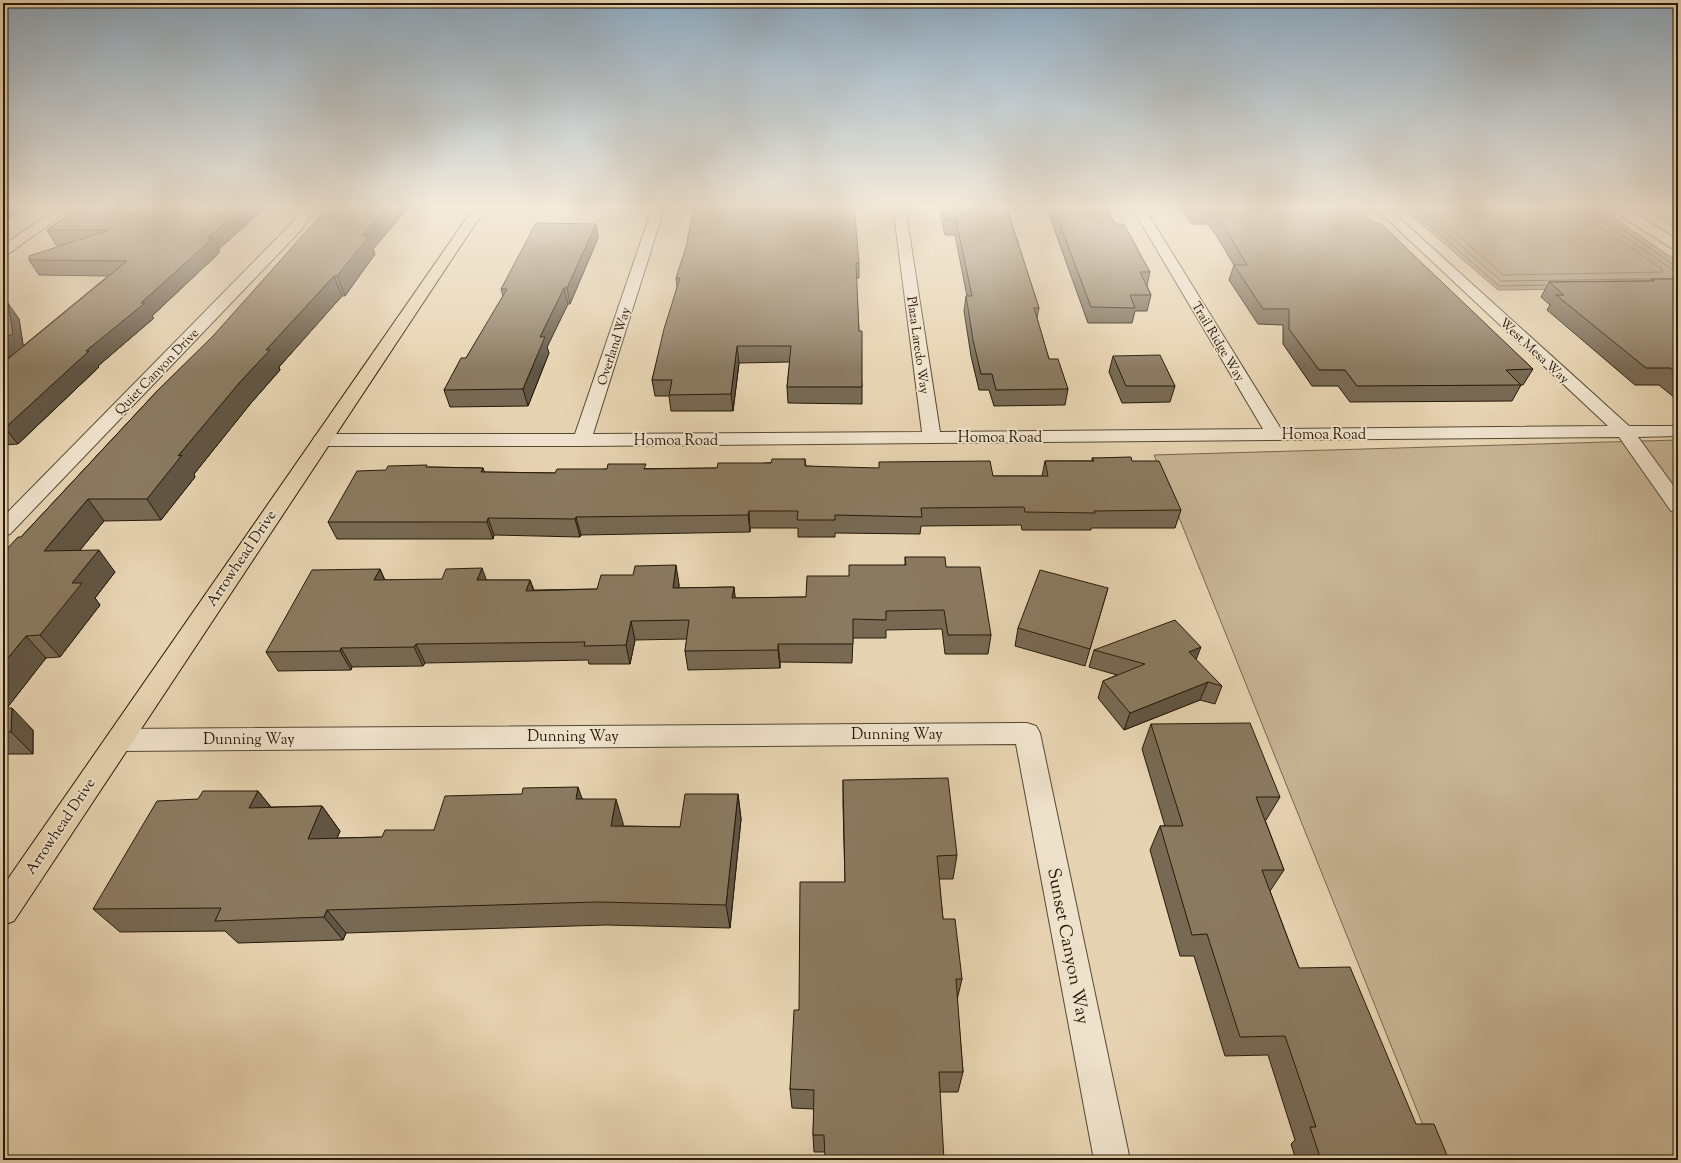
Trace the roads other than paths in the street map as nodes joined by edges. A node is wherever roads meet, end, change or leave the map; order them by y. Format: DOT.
graph roads {
  1 [pos="264,260"];
  2 [pos="444,260"];
  3 [pos="641,260"];
  4 [pos="906,260"];
  5 [pos="1170,260"];
  6 [pos="1438,260"];
  7 [pos="1678,431"];
  8 [pos="1625,432"];
  9 [pos="1276,435"];
  10 [pos="932,437"];
  11 [pos="322,440"];
  12 [pos="582,440"];
  13 [pos="1678,506"];
  14 [pos="3,529"];
  15 [pos="1027,733"];
  16 [pos="118,740"];
  17 [pos="3,911"];
  18 [pos="1112,1160"];
  1 -- 14 [label="street, Quiet Canyon Drive"];
  2 -- 11 [label="main road, Arrowhead Drive"];
  3 -- 12 [label="street, Overland Way"];
  4 -- 10 [label="street, Plaza Laredo Way"];
  5 -- 9 [label="street, Trail Ridge Way"];
  6 -- 8 [label="street, West Mesa Way"];
  7 -- 8 [label="street, Homoa Road"];
  8 -- 9 [label="street, Homoa Road"];
  8 -- 13 [label="street, West Mesa Way"];
  9 -- 10 [label="street, Homoa Road"];
  10 -- 12 [label="street, Homoa Road"];
  11 -- 12 [label="street, Homoa Road"];
  11 -- 16 [label="main road, Arrowhead Drive"];
  15 -- 16 [label="street, Dunning Way"];
  15 -- 18 [label="street, Sunset Canyon Way"];
  16 -- 17 [label="main road, Arrowhead Drive"];
}
